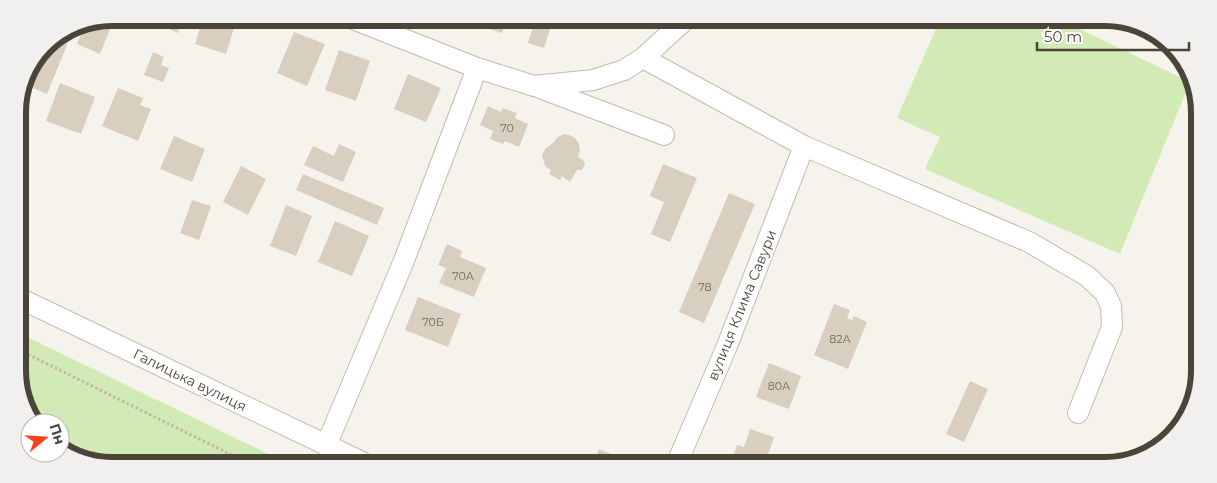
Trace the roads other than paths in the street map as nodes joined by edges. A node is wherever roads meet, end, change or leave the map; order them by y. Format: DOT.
graph roads {
  1 [pos="370,26"];
  2 [pos="678,26"];
  3 [pos="643,58"];
  4 [pos="478,68"];
  5 [pos="534,86"];
  6 [pos="664,136"];
  7 [pos="804,146"];
  8 [pos="26,301"];
  9 [pos="1078,413"];
  10 [pos="326,446"];
  11 [pos="351,457"];
  12 [pos="681,457"];
  1 -- 4 [label="street"];
  2 -- 3 [label="street"];
  3 -- 5 [label="street"];
  3 -- 7 [label="street"];
  4 -- 5 [label="street"];
  4 -- 10 [label="street"];
  5 -- 6 [label="street"];
  7 -- 9 [label="street"];
  7 -- 12 [label="street, вулиця Клима Савури"];
  8 -- 10 [label="street, Галицька вулиця"];
  10 -- 11 [label="street, Галицька вулиця"];
}
